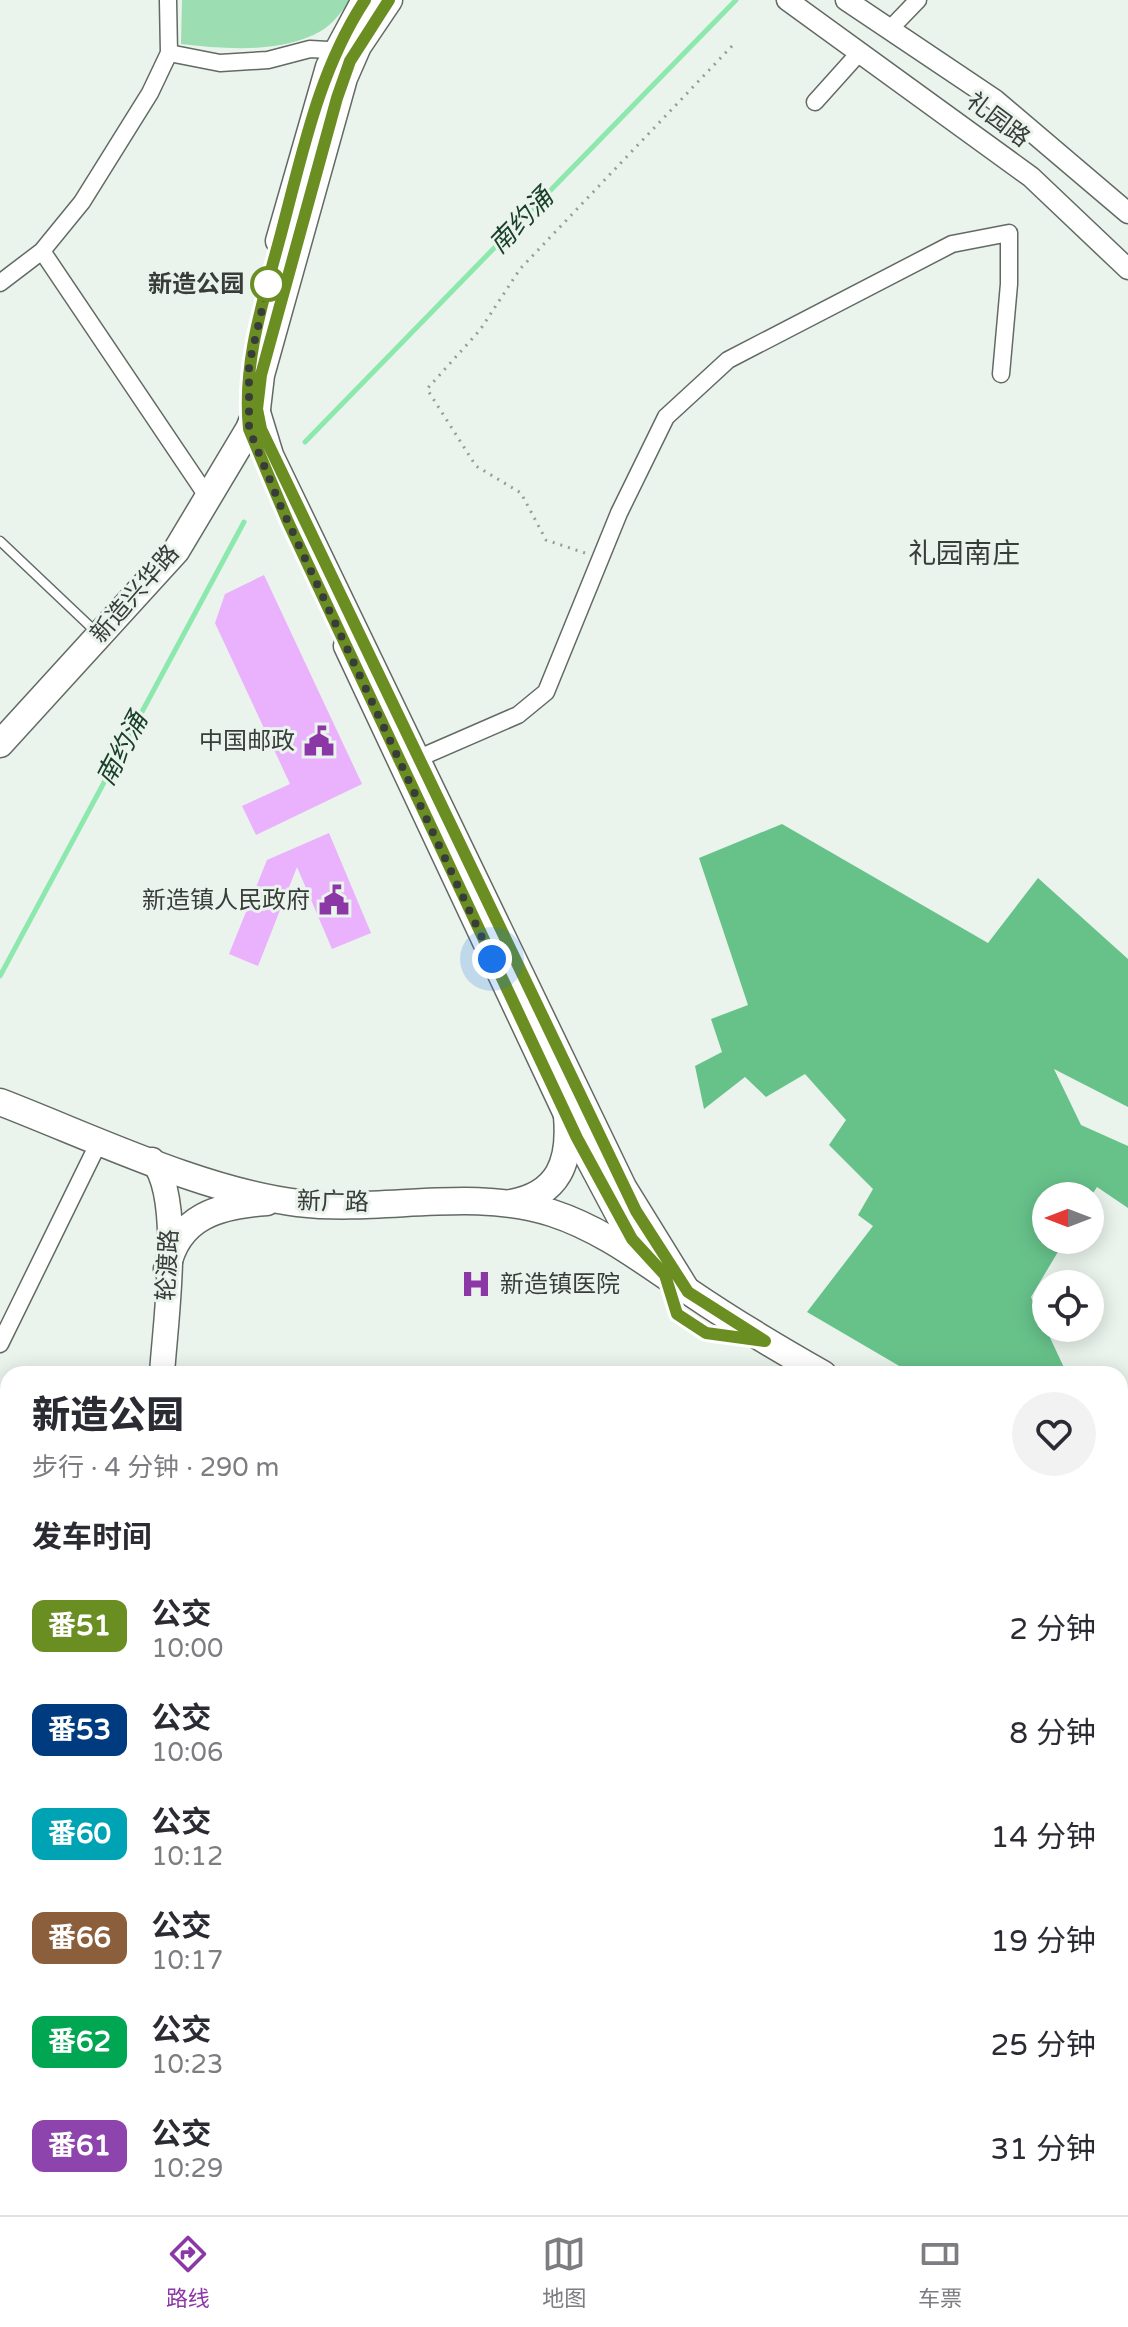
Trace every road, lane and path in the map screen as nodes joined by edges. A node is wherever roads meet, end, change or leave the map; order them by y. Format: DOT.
graph roads {
  1 [pos="168,0"];
  2 [pos="365,0"];
  3 [pos="389,0"];
  4 [pos="787,0"];
  5 [pos="846,0"];
  6 [pos="918,0"];
  7 [pos="891,28"];
  8 [pos="732,46"];
  9 [pos="169,53"];
  10 [pos="859,53"];
  11 [pos="342,57"];
  12 [pos="815,102"];
  13 [pos="1128,213"];
  14 [pos="42,251"];
  15 [pos="1128,269"];
  16 [pos="0,283"];
  17 [pos="1001,374"];
  18 [pos="253,419"];
  19 [pos="209,499"];
  20 [pos="0,541"];
  21 [pos="601,558"];
  22 [pos="99,635"];
  23 [pos="0,744"];
  24 [pos="419,758"];
  25 [pos="0,1102"];
  26 [pos="567,1116"];
  27 [pos="100,1140"];
  28 [pos="152,1160"];
  29 [pos="285,1201"];
  30 [pos="503,1204"];
  31 [pos="167,1269"];
  32 [pos="665,1275"];
  33 [pos="688,1292"];
  34 [pos="765,1341"];
  35 [pos="0,1344"];
  36 [pos="162,1366"];
  37 [pos="809,1366"];
  1 -- 9 [label="street"];
  2 -- 11 [label="main road"];
  3 -- 11 [label="main road"];
  4 -- 10 [label="street, 礼园路"];
  5 -- 7 [label="street, 礼园路"];
  6 -- 7 [label="street"];
  7 -- 13 [label="street, 礼园路"];
  8 -- 21 [label="path"];
  9 -- 11 [label="street"];
  9 -- 14 [label="street"];
  10 -- 12 [label="street"];
  10 -- 15 [label="street, 礼园路"];
  11 -- 18 [label="main road"];
  14 -- 16 [label="street"];
  14 -- 19 [label="street"];
  17 -- 21 [label="street"];
  18 -- 19 [label="main road, 新造兴华路"];
  18 -- 24 [label="main road"];
  18 -- 26 [label="main road"];
  19 -- 22 [label="main road, 新造兴华路"];
  20 -- 22 [label="lane"];
  21 -- 24 [label="street"];
  22 -- 23 [label="main road, 新造兴华路"];
  24 -- 33 [label="main road"];
  25 -- 27 [label="main road, 新广路"];
  26 -- 30 [label="main road"];
  26 -- 32 [label="main road"];
  27 -- 28 [label="main road, 新广路"];
  27 -- 35 [label="street"];
  28 -- 29 [label="main road, 新广路"];
  28 -- 31 [label="main road, 轮渡路"];
  29 -- 30 [label="main road, 新广路"];
  29 -- 31 [label="main road"];
  30 -- 32 [label="main road, 新广路"];
  31 -- 36 [label="main road, 轮渡路"];
  32 -- 33 [label="main road, 新广路"];
  32 -- 34 [label="lane"];
  33 -- 34 [label="main road"];
  34 -- 37 [label="main road"];
}
